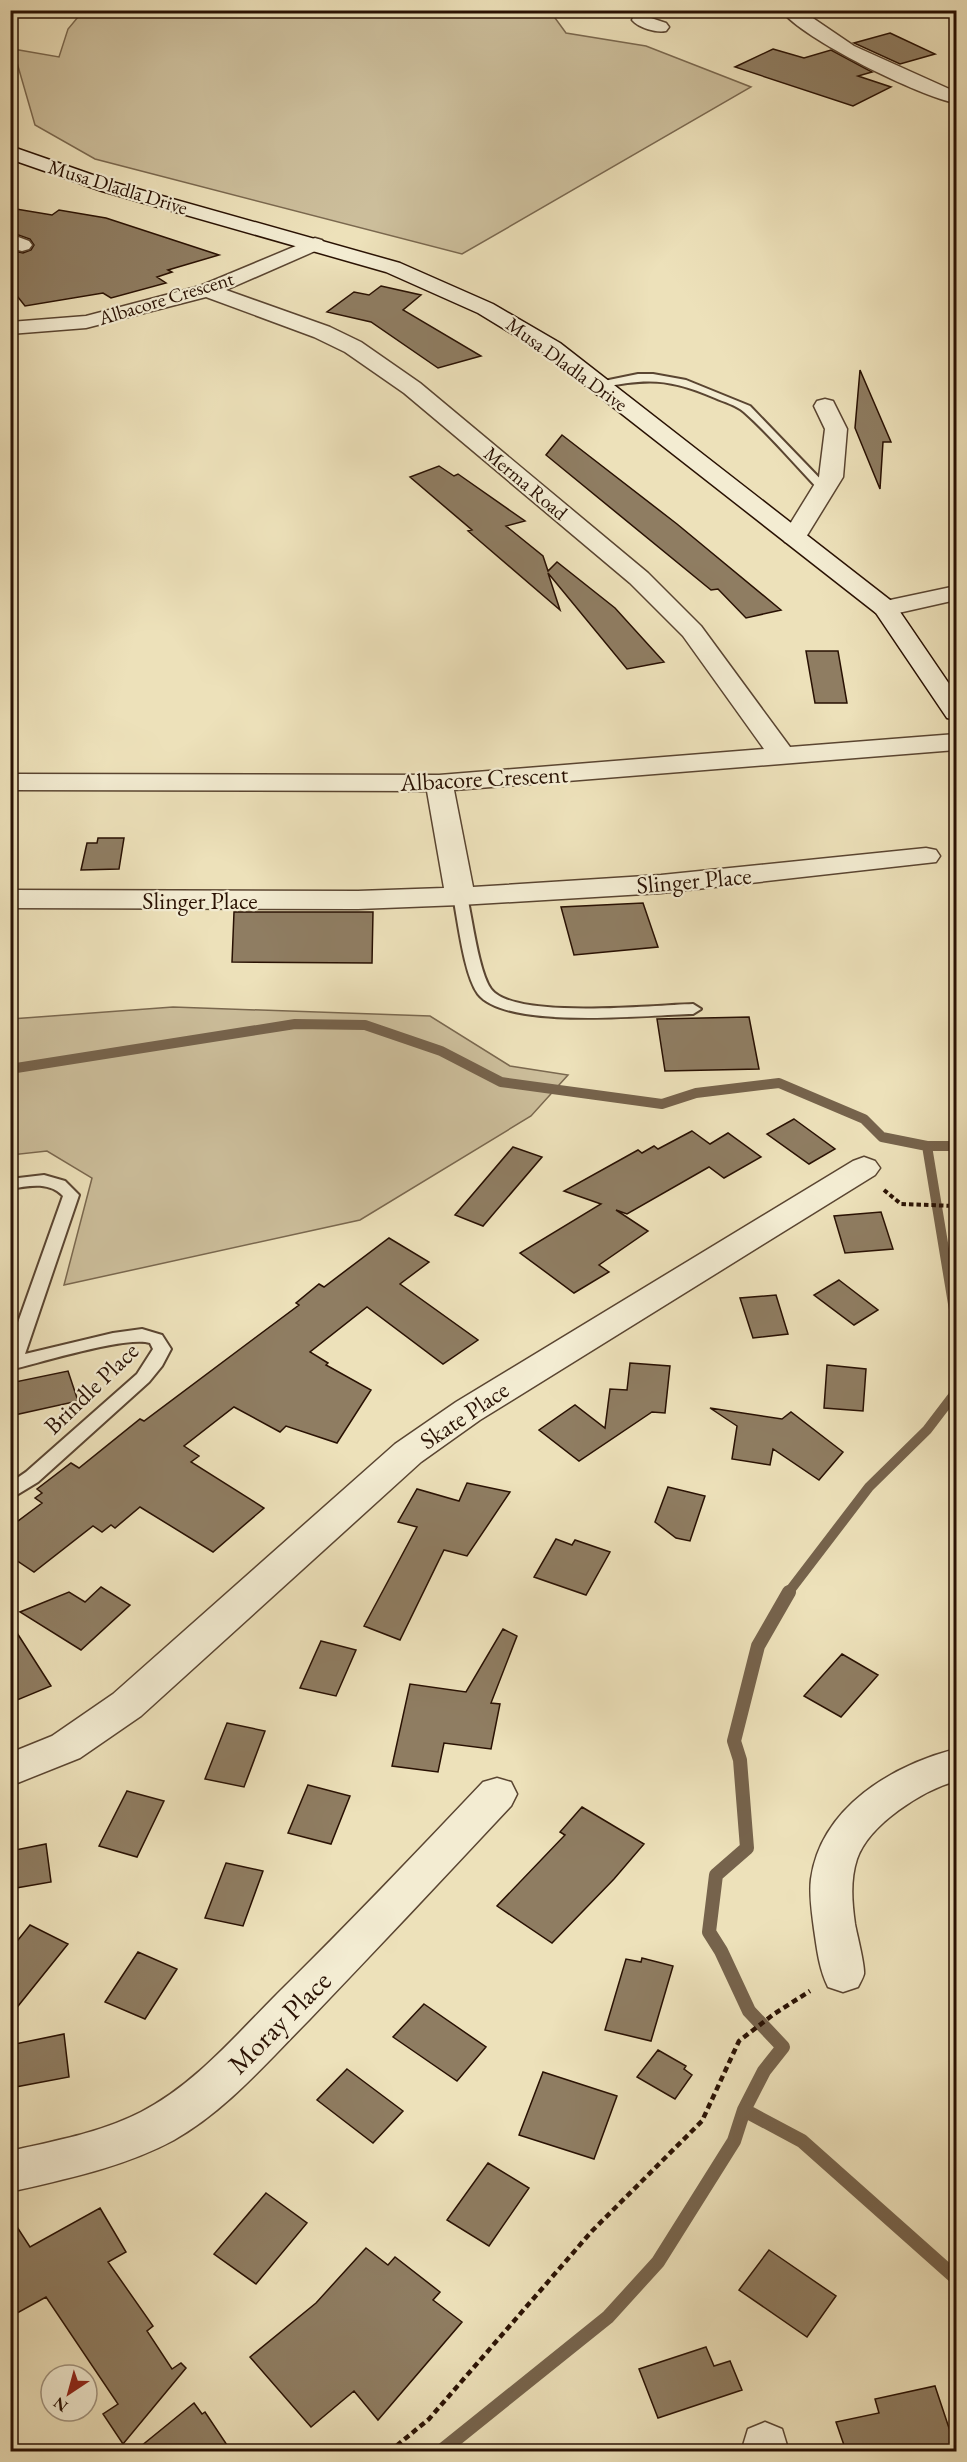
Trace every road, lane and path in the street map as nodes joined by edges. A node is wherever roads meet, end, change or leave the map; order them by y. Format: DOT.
graph roads {
  1 [pos="67,10"];
  2 [pos="646,10"];
  3 [pos="789,10"];
  4 [pos="10,12"];
  5 [pos="660,27"];
  6 [pos="957,98"];
  7 [pos="10,152"];
  8 [pos="315,244"];
  9 [pos="207,290"];
  10 [pos="10,328"];
  11 [pos="599,385"];
  12 [pos="825,406"];
  13 [pos="824,489"];
  14 [pos="794,537"];
  15 [pos="957,592"];
  16 [pos="885,608"];
  17 [pos="957,712"];
  18 [pos="957,742"];
  19 [pos="783,757"];
  20 [pos="10,782"];
  21 [pos="439,783"];
  22 [pos="926,856"];
  23 [pos="460,896"];
  24 [pos="10,899"];
  25 [pos="693,1009"];
  26 [pos="864,1167"];
  27 [pos="10,1184"];
  28 [pos="957,1206"];
  29 [pos="12,1364"];
  30 [pos="10,1492"];
  31 [pos="957,1765"];
  32 [pos="10,1770"];
  33 [pos="497,1794"];
  34 [pos="843,1974"];
  35 [pos="774,2014"];
  36 [pos="10,2172"];
  37 [pos="389,2451"];
  1 -- 4 [label="lane"];
  2 -- 5 [label="street"];
  3 -- 6 [label="street"];
  7 -- 8 [label="street, Musa Dladla Drive"];
  8 -- 9 [label="street, Albacore Crescent"];
  8 -- 11 [label="street, Musa Dladla Drive"];
  9 -- 10 [label="street, Albacore Crescent"];
  9 -- 19 [label="street, Merma Road"];
  11 -- 13 [label="lane"];
  11 -- 14 [label="street, Musa Dladla Drive"];
  12 -- 13 [label="street"];
  13 -- 14 [label="street"];
  14 -- 16 [label="street, Musa Dladla Drive"];
  15 -- 16 [label="street"];
  16 -- 17 [label="street, Musa Dladla Drive"];
  18 -- 19 [label="street, Albacore Crescent"];
  19 -- 21 [label="street, Albacore Crescent"];
  20 -- 21 [label="street, Albacore Crescent"];
  21 -- 23 [label="street"];
  22 -- 23 [label="street, Slinger Place"];
  23 -- 24 [label="street, Slinger Place"];
  23 -- 25 [label="lane"];
  26 -- 28 [label="path"];
  26 -- 32 [label="street, Skate Place"];
  27 -- 29 [label="lane"];
  29 -- 30 [label="lane, Brindle Place"];
  31 -- 34 [label="street"];
  33 -- 36 [label="street, Moray Place"];
  35 -- 37 [label="path"];
}
